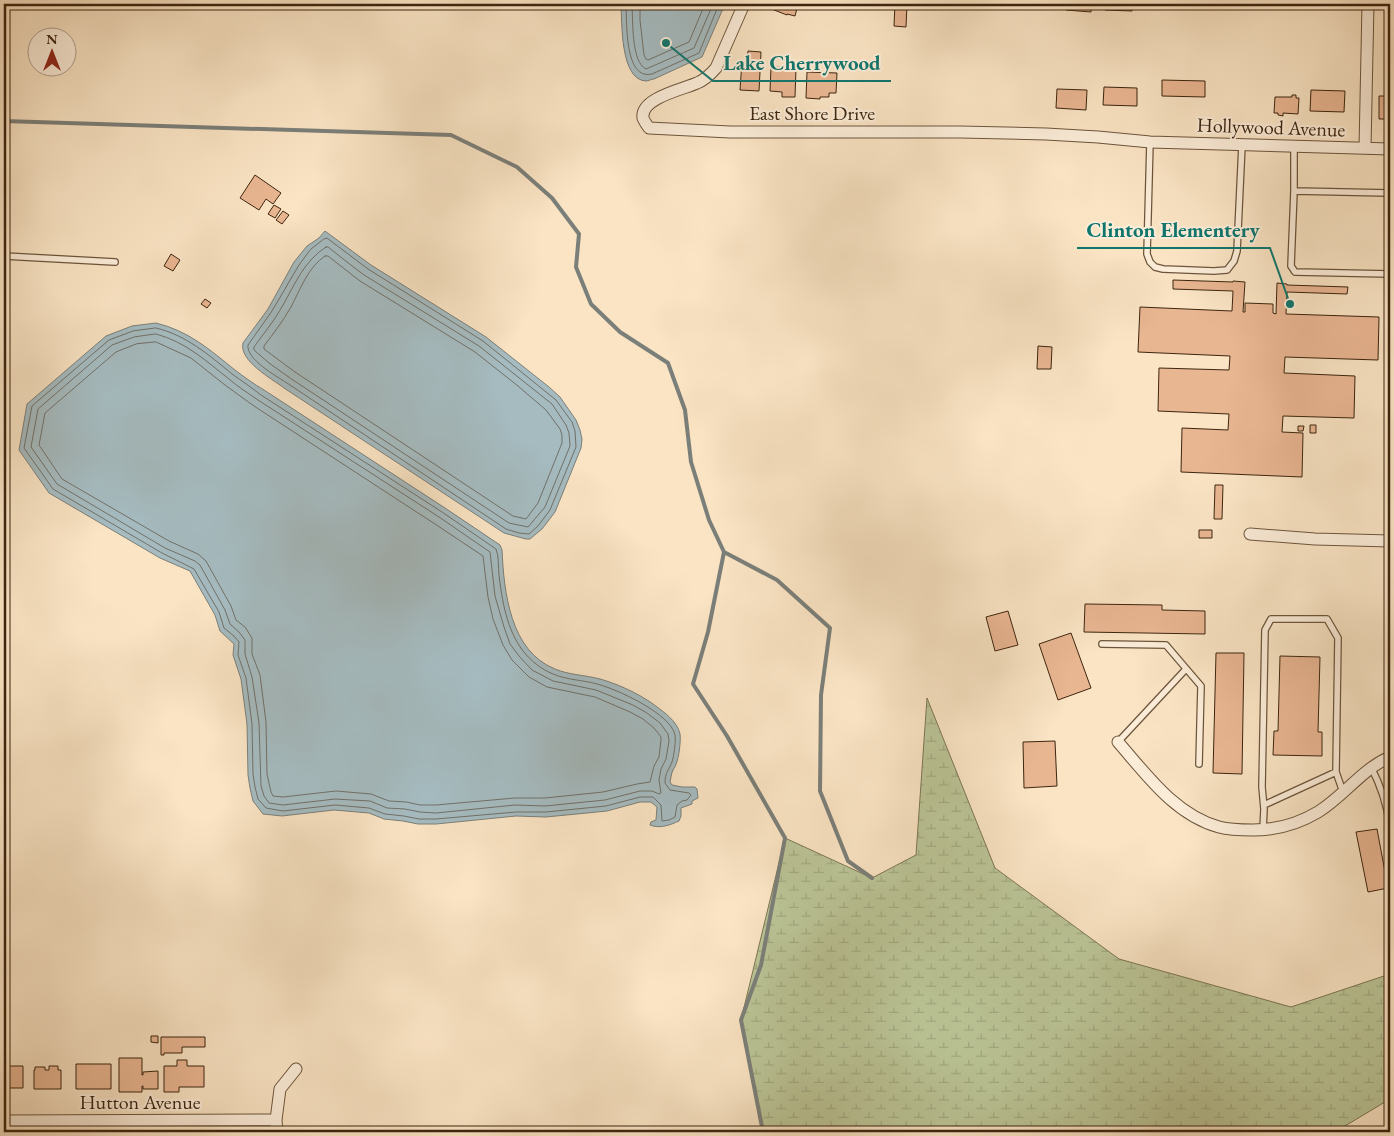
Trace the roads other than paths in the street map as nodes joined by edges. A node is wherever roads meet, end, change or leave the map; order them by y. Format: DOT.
graph roads {
  1 [pos="744,4"];
  2 [pos="1368,4"];
  3 [pos="1150,142"];
  4 [pos="1242,145"];
  5 [pos="1294,145"];
  6 [pos="1365,148"];
  7 [pos="1390,149"];
  8 [pos="1294,191"];
  9 [pos="1390,193"];
  10 [pos="4,256"];
  11 [pos="115,262"];
  12 [pos="1390,274"];
  13 [pos="1250,534"];
  14 [pos="1390,541"];
  15 [pos="1102,644"];
  16 [pos="1186,669"];
  17 [pos="1118,742"];
  18 [pos="1390,756"];
  19 [pos="1199,764"];
  20 [pos="1371,767"];
  21 [pos="1336,772"];
  22 [pos="1343,792"];
  23 [pos="1264,805"];
  24 [pos="1390,826"];
  25 [pos="1263,830"];
  26 [pos="296,1069"];
  27 [pos="4,1121"];
  28 [pos="276,1126"];
  29 [pos="129,1127"];
  1 -- 3 [label="street, East Shore Drive"];
  2 -- 6 [label="street"];
  3 -- 4 [label="street, Hollywood Avenue"];
  3 -- 4 [label="lane"];
  4 -- 5 [label="street, Hollywood Avenue"];
  5 -- 6 [label="street, Hollywood Avenue"];
  5 -- 8 [label="lane"];
  6 -- 7 [label="street, Hollywood Avenue"];
  8 -- 9 [label="lane"];
  8 -- 12 [label="lane"];
  10 -- 11 [label="lane"];
  13 -- 14 [label="street"];
  15 -- 16 [label="lane"];
  16 -- 17 [label="lane"];
  16 -- 19 [label="lane"];
  17 -- 25 [label="street"];
  18 -- 20 [label="street"];
  20 -- 22 [label="street"];
  20 -- 24 [label="lane"];
  21 -- 22 [label="lane"];
  21 -- 23 [label="lane"];
  21 -- 23 [label="lane"];
  22 -- 25 [label="street"];
  23 -- 25 [label="lane"];
  26 -- 28 [label="street"];
  27 -- 29 [label="street, Hutton Avenue"];
  28 -- 29 [label="street, Hutton Avenue"];
}
